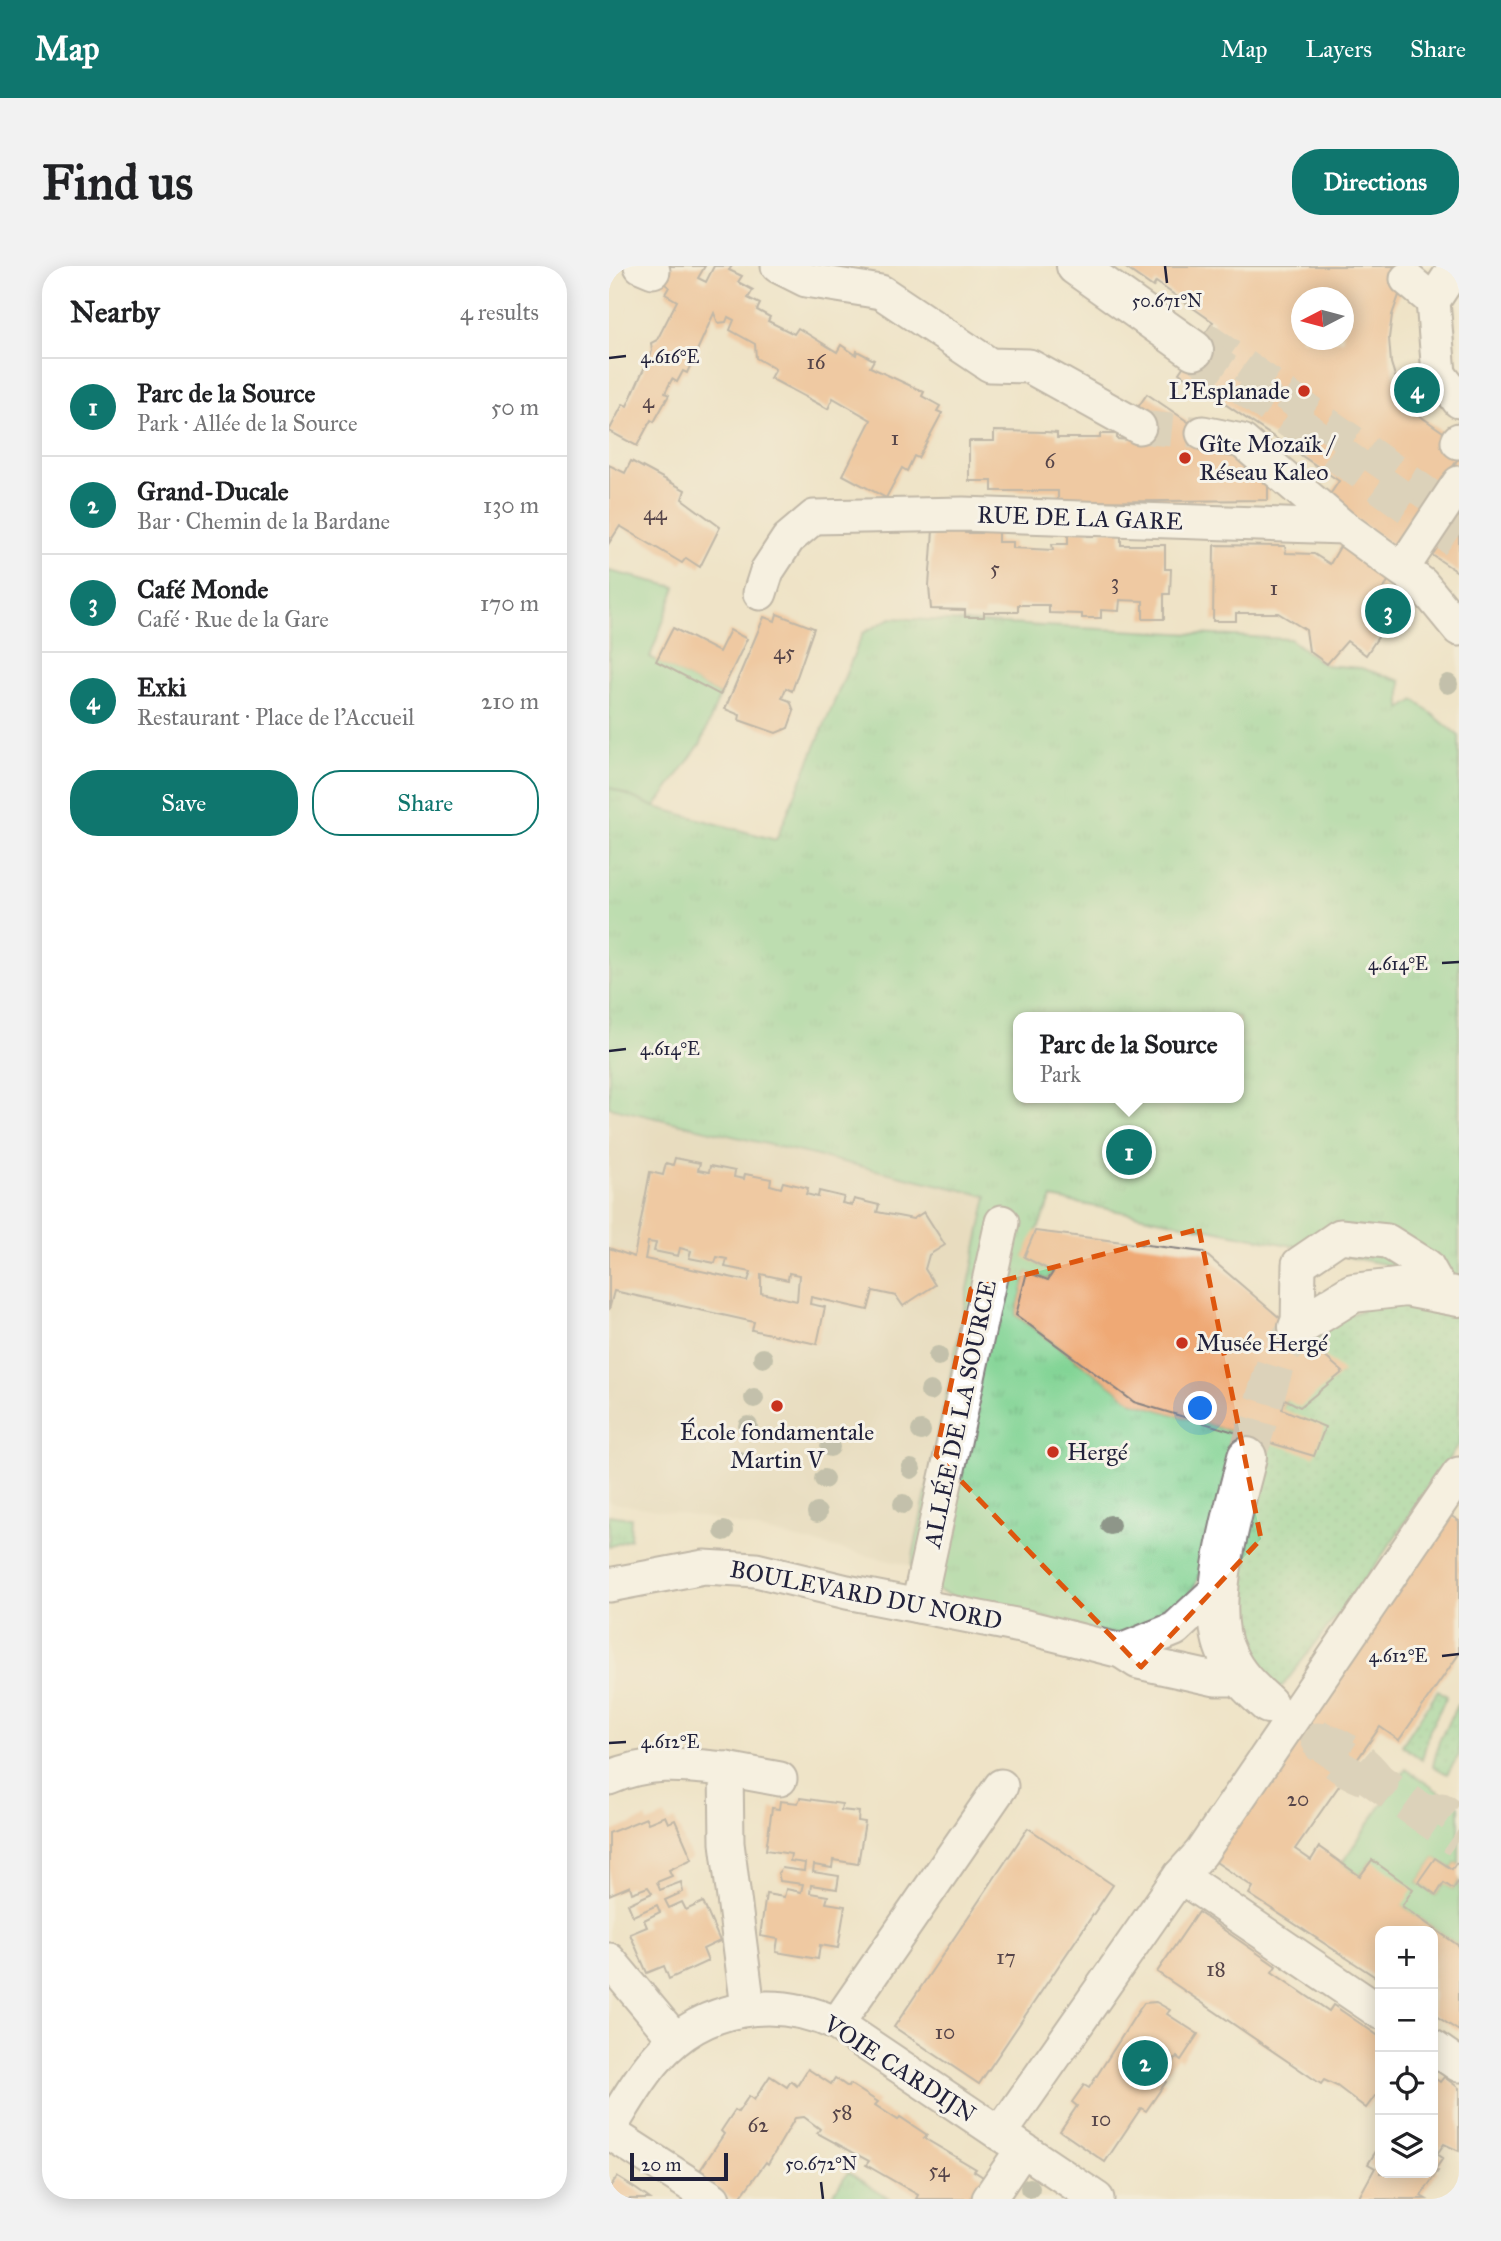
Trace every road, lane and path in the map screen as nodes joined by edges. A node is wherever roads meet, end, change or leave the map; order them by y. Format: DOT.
graph roads {
  1 [pos="778,266"];
  2 [pos="1076,266"];
  3 [pos="1456,266"];
  4 [pos="1407,279"];
  5 [pos="1433,301"];
  6 [pos="1198,343"];
  7 [pos="1459,401"];
  8 [pos="1139,427"];
  9 [pos="1203,433"];
  10 [pos="1459,483"];
  11 [pos="1343,527"];
  12 [pos="1412,577"];
  13 [pos="760,593"];
  14 [pos="1459,629"];
  15 [pos="1002,1222"];
  16 [pos="1450,1294"];
  17 [pos="1298,1326"];
  18 [pos="1247,1457"];
  19 [pos="1452,1486"];
  20 [pos="609,1585"];
  21 [pos="1219,1588"];
  22 [pos="918,1606"];
  23 [pos="1121,1651"];
  24 [pos="1255,1692"];
  25 [pos="726,1769"];
  26 [pos="609,1778"];
  27 [pos="780,1779"];
  28 [pos="1001,1786"];
  29 [pos="1181,1876"];
  30 [pos="609,1960"];
  31 [pos="748,2008"];
  32 [pos="1375,2008"];
  33 [pos="837,2024"];
  34 [pos="675,2039"];
  35 [pos="1438,2051"];
  36 [pos="1459,2065"];
  37 [pos="609,2130"];
  38 [pos="1011,2142"];
  39 [pos="713,2199"];
  40 [pos="989,2199"];
  41 [pos="1097,2199"];
  1 -- 8 [label="street"];
  2 -- 6 [label="main road"];
  3 -- 5 [label="street"];
  4 -- 5 [label="street"];
  5 -- 7 [label="street"];
  9 -- 11 [label="street"];
  10 -- 12 [label="street"];
  11 -- 12 [label="street"];
  11 -- 13 [label="street, RUE DE LA GARE"];
  12 -- 14 [label="street"];
  15 -- 22 [label="street, ALLÉE DE LA SOURCE"];
  16 -- 17 [label="main road"];
  16 -- 17 [label="street"];
  18 -- 21 [label="main road"];
  19 -- 29 [label="street"];
  20 -- 22 [label="street, BOULEVARD DU NORD"];
  21 -- 23 [label="street"];
  21 -- 24 [label="main road"];
  22 -- 23 [label="street, BOULEVARD DU NORD"];
  23 -- 24 [label="street, BOULEVARD DU NORD"];
  25 -- 26 [label="street"];
  25 -- 27 [label="street"];
  25 -- 31 [label="street"];
  28 -- 33 [label="street"];
  29 -- 32 [label="street"];
  29 -- 38 [label="street"];
  30 -- 34 [label="street"];
  31 -- 33 [label="street, VOIE CARDIJN"];
  31 -- 34 [label="street, VOIE CARDIJN"];
  33 -- 38 [label="street, VOIE CARDIJN"];
  34 -- 37 [label="street, VOIE CARDIJN"];
  35 -- 36 [label="street"];
  37 -- 39 [label="street"];
  38 -- 40 [label="street"];
  38 -- 41 [label="street, VOIE CARDIJN"];
}
